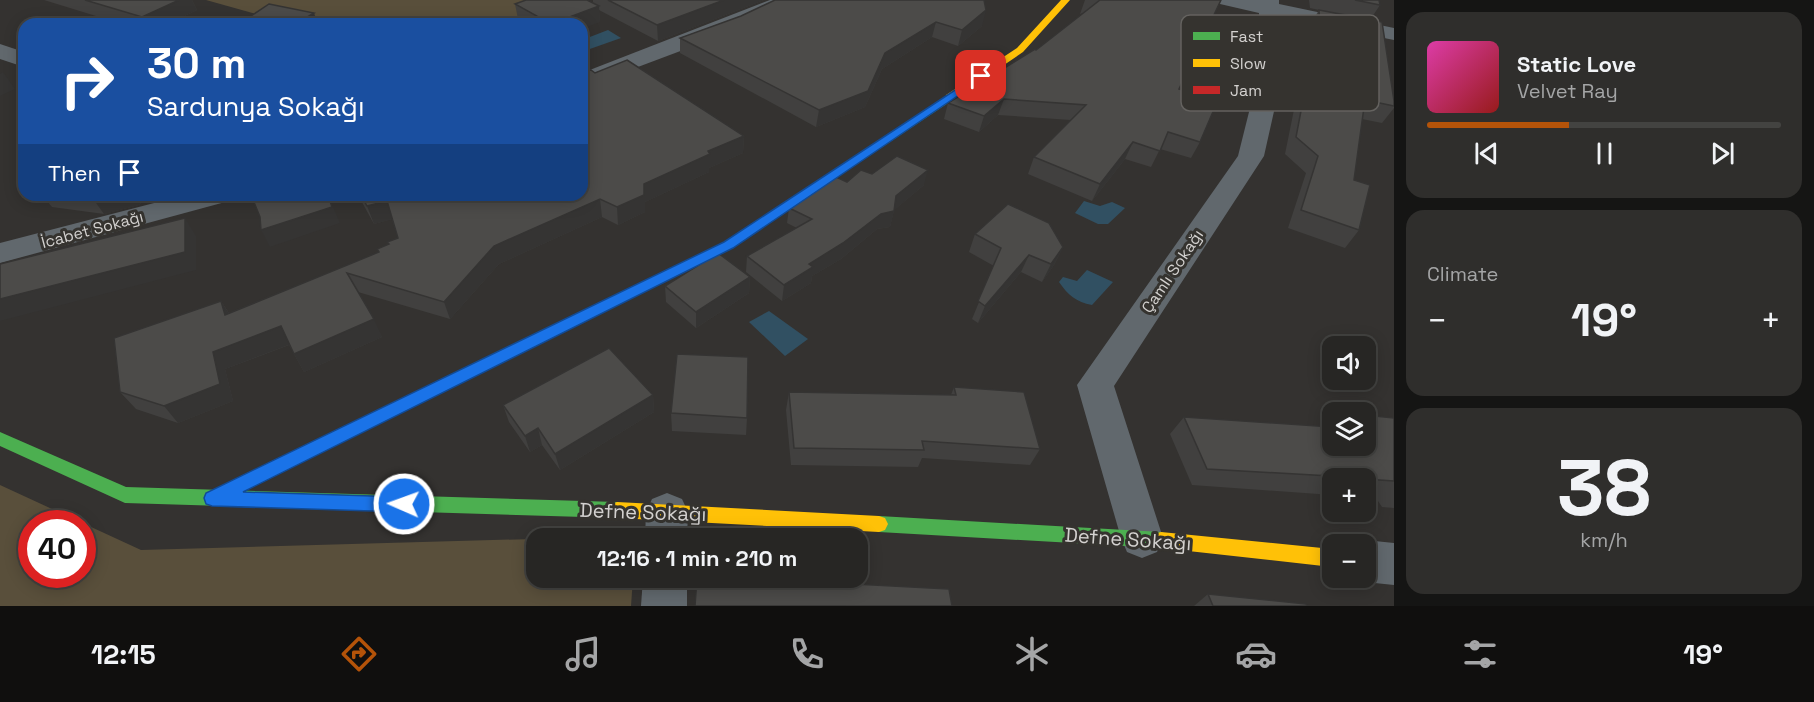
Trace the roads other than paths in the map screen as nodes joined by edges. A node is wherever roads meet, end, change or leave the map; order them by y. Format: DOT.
graph roads {
  1 [pos="787,0"];
  2 [pos="1066,0"];
  3 [pos="1227,0"];
  4 [pos="1268,4"];
  5 [pos="1314,15"];
  6 [pos="1379,30"];
  7 [pos="1394,34"];
  8 [pos="0,51"];
  9 [pos="18,58"];
  10 [pos="588,79"];
  11 [pos="1262,111"];
  12 [pos="196,201"];
  13 [pos="0,253"];
  14 [pos="0,439"];
  15 [pos="212,498"];
  16 [pos="667,525"];
  17 [pos="1142,538"];
  18 [pos="1322,557"];
  19 [pos="1376,562"];
  20 [pos="1394,564"];
  21 [pos="665,588"];
  22 [pos="664,606"];
  1 -- 10 [label="street"];
  2 -- 15 [label="street"];
  3 -- 4 [label="street"];
  4 -- 5 [label="street"];
  6 -- 7 [label="street"];
  8 -- 9 [label="street"];
  11 -- 17 [label="street, Çamlı Sokağı"];
  12 -- 13 [label="street, İcabet Sokağı"];
  14 -- 15 [label="street, Defne Sokağı"];
  15 -- 16 [label="street, Defne Sokağı"];
  16 -- 17 [label="street, Defne Sokağı"];
  17 -- 18 [label="street, Defne Sokağı"];
  19 -- 20 [label="street"];
  21 -- 22 [label="street"];
}
